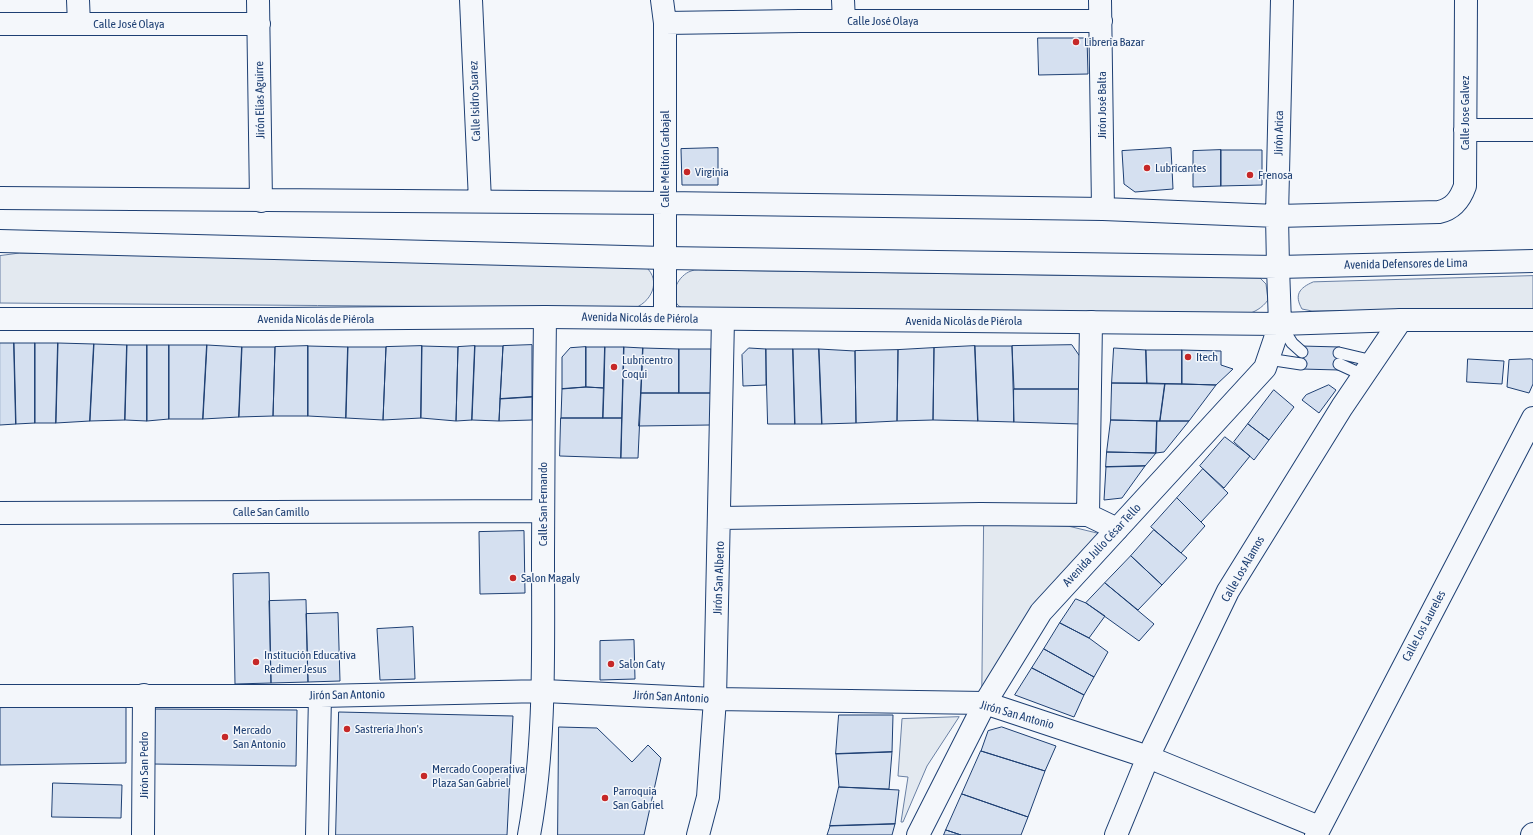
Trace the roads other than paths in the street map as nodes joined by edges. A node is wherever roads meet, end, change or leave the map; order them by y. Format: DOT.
graph roads {
  1 [pos="78,0"];
  2 [pos="258,0"];
  3 [pos="471,0"];
  4 [pos="662,0"];
  5 [pos="1100,0"];
  6 [pos="1282,0"];
  7 [pos="1466,0"];
  8 [pos="843,10"];
  9 [pos="1101,21"];
  10 [pos="665,23"];
  11 [pos="0,24"];
  12 [pos="79,24"];
  13 [pos="259,24"];
  14 [pos="1465,130"];
  15 [pos="1533,130"];
  16 [pos="0,198"];
  17 [pos="261,201"];
  18 [pos="480,201"];
  19 [pos="666,203"];
  20 [pos="1103,209"];
  21 [pos="1277,216"];
  22 [pos="0,241"];
  23 [pos="665,258"];
  24 [pos="1533,261"];
  25 [pos="1278,267"];
  26 [pos="545,317"];
  27 [pos="665,318"];
  28 [pos="0,319"];
  29 [pos="724,319"];
  30 [pos="1400,320"];
  31 [pos="1533,320"];
  32 [pos="1091,322"];
  33 [pos="1280,324"];
  34 [pos="1302,352"];
  35 [pos="1268,359"];
  36 [pos="1301,364"];
  37 [pos="1368,368"];
  38 [pos="1533,418"];
  39 [pos="543,511"];
  40 [pos="0,512"];
  41 [pos="1088,515"];
  42 [pos="720,518"];
  43 [pos="1117,529"];
  44 [pos="544,691"];
  45 [pos="144,695"];
  46 [pos="0,696"];
  47 [pos="320,696"];
  48 [pos="715,699"];
  49 [pos="985,703"];
  50 [pos="1148,757"];
  51 [pos="1317,831"];
  52 [pos="143,835"];
  53 [pos="317,835"];
  54 [pos="530,835"];
  55 [pos="698,835"];
  56 [pos="918,835"];
  57 [pos="1116,835"];
  1 -- 12 [label="street"];
  2 -- 13 [label="street, Jirón Elías Aguirre"];
  3 -- 18 [label="street, Calle Isidro Suarez"];
  4 -- 10 [label="street, Calle Melitón Carbajal"];
  5 -- 9 [label="street, Jirón José Balta"];
  6 -- 21 [label="street, Jirón Arica"];
  7 -- 14 [label="street, Calle Jose Galvez"];
  8 -- 9 [label="street, Calle José Olaya"];
  8 -- 10 [label="street, Calle José Olaya"];
  9 -- 20 [label="street, Jirón José Balta"];
  10 -- 19 [label="street, Calle Melitón Carbajal"];
  11 -- 12 [label="street, Calle José Olaya"];
  12 -- 13 [label="street, Calle José Olaya"];
  13 -- 17 [label="street, Jirón Elías Aguirre"];
  14 -- 15 [label="street"];
  14 -- 21 [label="street, Calle Jose Galvez"];
  16 -- 17 [label="street"];
  17 -- 18 [label="street"];
  18 -- 19 [label="street"];
  19 -- 20 [label="street"];
  19 -- 23 [label="street, Calle Melitón Carbajal"];
  20 -- 21 [label="street"];
  21 -- 25 [label="street, Jirón Arica"];
  22 -- 23 [label="street"];
  23 -- 25 [label="street"];
  23 -- 27 [label="street, Calle Melitón Carbajal"];
  24 -- 25 [label="street, Avenida Defensores de Lima"];
  25 -- 33 [label="street, Avenida Julio César Tello"];
  26 -- 27 [label="street, Avenida Nicolás de Piérola"];
  26 -- 28 [label="street, Avenida Nicolás de Piérola"];
  26 -- 39 [label="street, Calle San Fernando"];
  27 -- 29 [label="street, Avenida Nicolás de Piérola"];
  29 -- 32 [label="street, Avenida Nicolás de Piérola"];
  29 -- 42 [label="street, Jirón San Alberto"];
  30 -- 31 [label="street"];
  30 -- 33 [label="street"];
  30 -- 37 [label="street, Calle Los Alamos"];
  32 -- 33 [label="street, Avenida Nicolás de Piérola"];
  32 -- 41 [label="street"];
  33 -- 34 [label="lane"];
  33 -- 35 [label="street, Avenida Julio César Tello"];
  35 -- 36 [label="lane"];
  35 -- 43 [label="street, Avenida Julio César Tello"];
  37 -- 37 [label="lane"];
  37 -- 50 [label="street, Calle Los Alamos"];
  38 -- 51 [label="street, Calle Los Laureles"];
  39 -- 40 [label="street, Calle San Camillo"];
  39 -- 44 [label="street, Calle San Fernando"];
  41 -- 42 [label="street"];
  41 -- 43 [label="street"];
  42 -- 48 [label="street, Jirón San Alberto"];
  43 -- 49 [label="street, Avenida Julio César Tello"];
  44 -- 47 [label="street, Jirón San Antonio"];
  44 -- 48 [label="street, Jirón San Antonio"];
  44 -- 54 [label="street, Calle San Fernando"];
  45 -- 46 [label="street, Jirón San Antonio"];
  45 -- 47 [label="street, Jirón San Antonio"];
  45 -- 52 [label="street, Jirón San Pedro"];
  47 -- 53 [label="street"];
  48 -- 49 [label="street, Jirón San Antonio"];
  48 -- 55 [label="street, Jirón San Alberto"];
  49 -- 50 [label="street, Jirón San Antonio"];
  49 -- 56 [label="street, Avenida Julio César Tello"];
  50 -- 51 [label="street, Jirón San Antonio"];
  50 -- 57 [label="street, Calle Los Alamos"];
}
